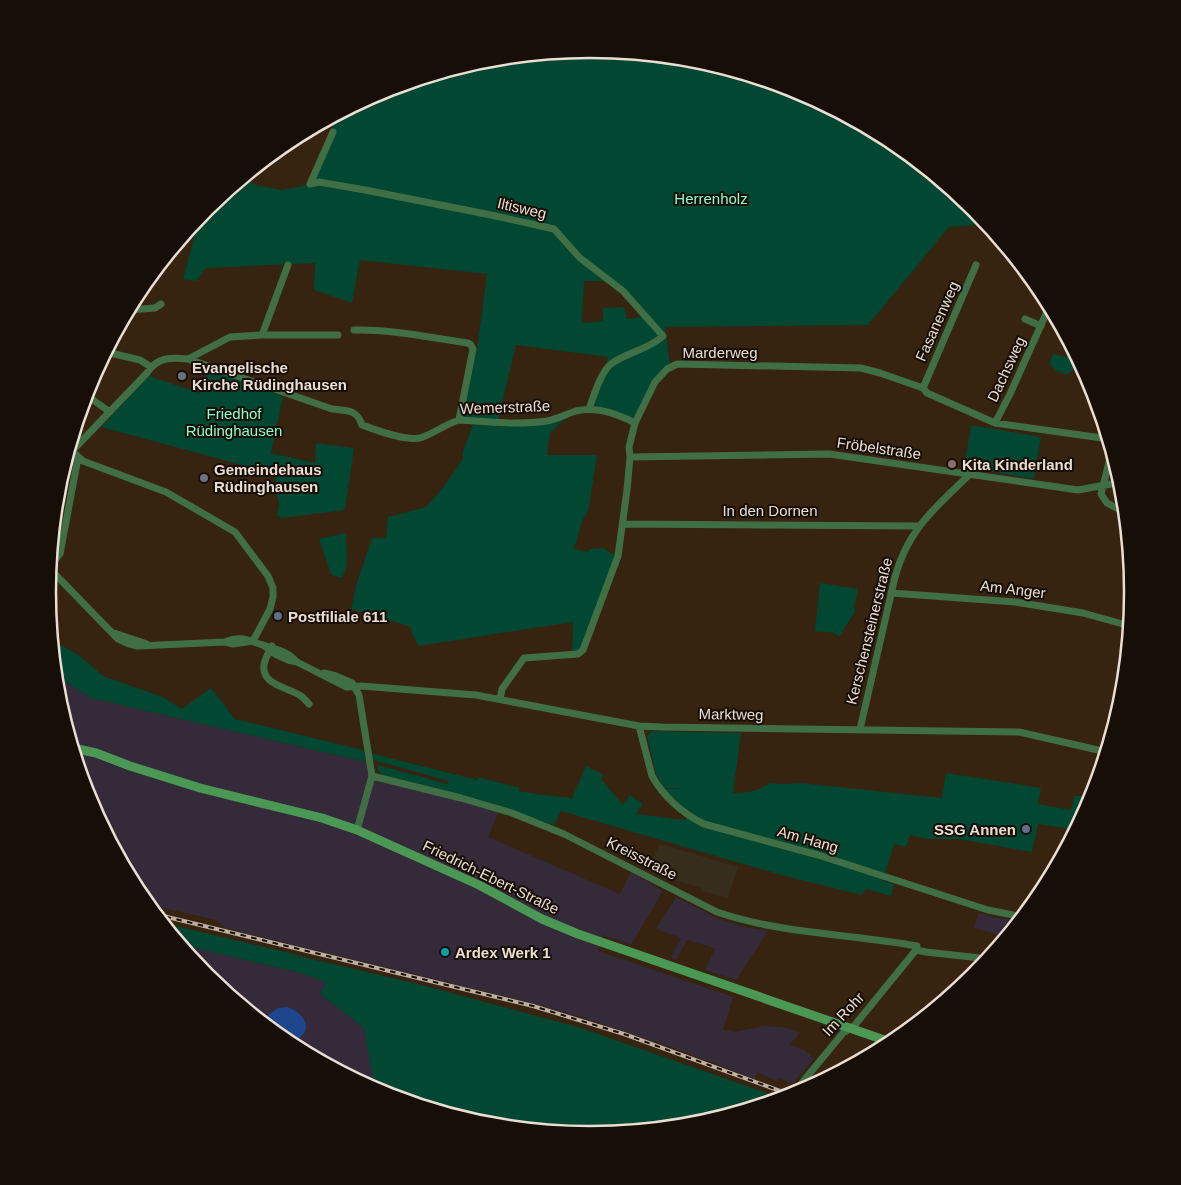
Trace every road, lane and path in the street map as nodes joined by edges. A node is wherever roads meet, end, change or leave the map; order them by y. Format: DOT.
graph roads {
  1 [pos="333,132"];
  2 [pos="288,264"];
  3 [pos="976,265"];
  4 [pos="161,304"];
  5 [pos="138,309"];
  6 [pos="1046,314"];
  7 [pos="1025,319"];
  8 [pos="1041,326"];
  9 [pos="354,330"];
  10 [pos="338,335"];
  11 [pos="262,336"];
  12 [pos="112,353"];
  13 [pos="188,359"];
  14 [pos="151,367"];
  15 [pos="923,388"];
  16 [pos="93,400"];
  17 [pos="589,409"];
  18 [pos="110,412"];
  19 [pos="459,420"];
  20 [pos="635,423"];
  21 [pos="996,423"];
  22 [pos="1102,438"];
  23 [pos="77,444"];
  24 [pos="74,454"];
  25 [pos="630,457"];
  26 [pos="78,458"];
  27 [pos="1109,462"];
  28 [pos="969,475"];
  29 [pos="1113,485"];
  30 [pos="1102,486"];
  31 [pos="1117,508"];
  32 [pos="623,524"];
  33 [pos="918,526"];
  34 [pos="57,558"];
  35 [pos="57,574"];
  36 [pos="891,593"];
  37 [pos="1124,624"];
  38 [pos="253,641"];
  39 [pos="271,649"];
  40 [pos="355,688"];
  41 [pos="500,699"];
  42 [pos="309,704"];
  43 [pos="639,726"];
  44 [pos="860,729"];
  45 [pos="80,750"];
  46 [pos="1100,751"];
  47 [pos="372,776"];
  48 [pos="357,830"];
  49 [pos="1016,916"];
  50 [pos="916,950"];
  51 [pos="980,958"];
  52 [pos="849,1028"];
  53 [pos="883,1040"];
  54 [pos="802,1083"];
  1 -- 17 [label="street, Iltisweg"];
  2 -- 11 [label="street"];
  3 -- 15 [label="street, Fasanenweg"];
  4 -- 5 [label="street"];
  6 -- 8 [label="street, Dachsweg"];
  7 -- 8 [label="street, Dachsweg"];
  8 -- 21 [label="street, Dachsweg"];
  9 -- 19 [label="street"];
  10 -- 11 [label="street"];
  11 -- 13 [label="street"];
  12 -- 14 [label="street"];
  13 -- 14 [label="street, Wemerstraße"];
  13 -- 19 [label="street, Wemerstraße"];
  14 -- 18 [label="street, Wemerstraße"];
  15 -- 20 [label="street, Marderweg"];
  15 -- 21 [label="street, Marderweg"];
  16 -- 18 [label="street"];
  17 -- 19 [label="street, Wemerstraße"];
  17 -- 20 [label="street, Wemerstraße"];
  18 -- 23 [label="street, Wemerstraße"];
  20 -- 25 [label="street, Marderweg"];
  21 -- 22 [label="street, Marderweg"];
  24 -- 26 [label="street"];
  25 -- 28 [label="street, Fröbelstraße"];
  25 -- 32 [label="street, Marderweg"];
  26 -- 34 [label="street"];
  26 -- 38 [label="street"];
  27 -- 30 [label="street"];
  28 -- 30 [label="street, Fröbelstraße"];
  28 -- 33 [label="street, Kerschensteinerstraße"];
  29 -- 30 [label="street, Fröbelstraße"];
  30 -- 31 [label="street"];
  32 -- 33 [label="street, In den Dornen"];
  32 -- 41 [label="street, Marderweg"];
  33 -- 36 [label="street, Kerschensteinerstraße"];
  35 -- 38 [label="street"];
  36 -- 37 [label="street, Am Anger"];
  36 -- 44 [label="street, Kerschensteinerstraße"];
  38 -- 39 [label="street"];
  39 -- 40 [label="street"];
  39 -- 42 [label="street"];
  40 -- 41 [label="street, Marktweg"];
  40 -- 47 [label="street"];
  41 -- 43 [label="street, Marktweg"];
  43 -- 44 [label="street, Marktweg"];
  43 -- 49 [label="street, Am Hang"];
  44 -- 46 [label="street, Marktweg"];
  45 -- 48 [label="street, Friedrich-Ebert-Straße"];
  47 -- 48 [label="street"];
  47 -- 50 [label="street, Kreisstraße"];
  48 -- 52 [label="street, Friedrich-Ebert-Straße"];
  50 -- 51 [label="street, Kreisstraße"];
  50 -- 52 [label="street, Im Rohr"];
  52 -- 53 [label="street, Friedrich-Ebert-Straße"];
  52 -- 54 [label="street, Im Rohr"];
}
